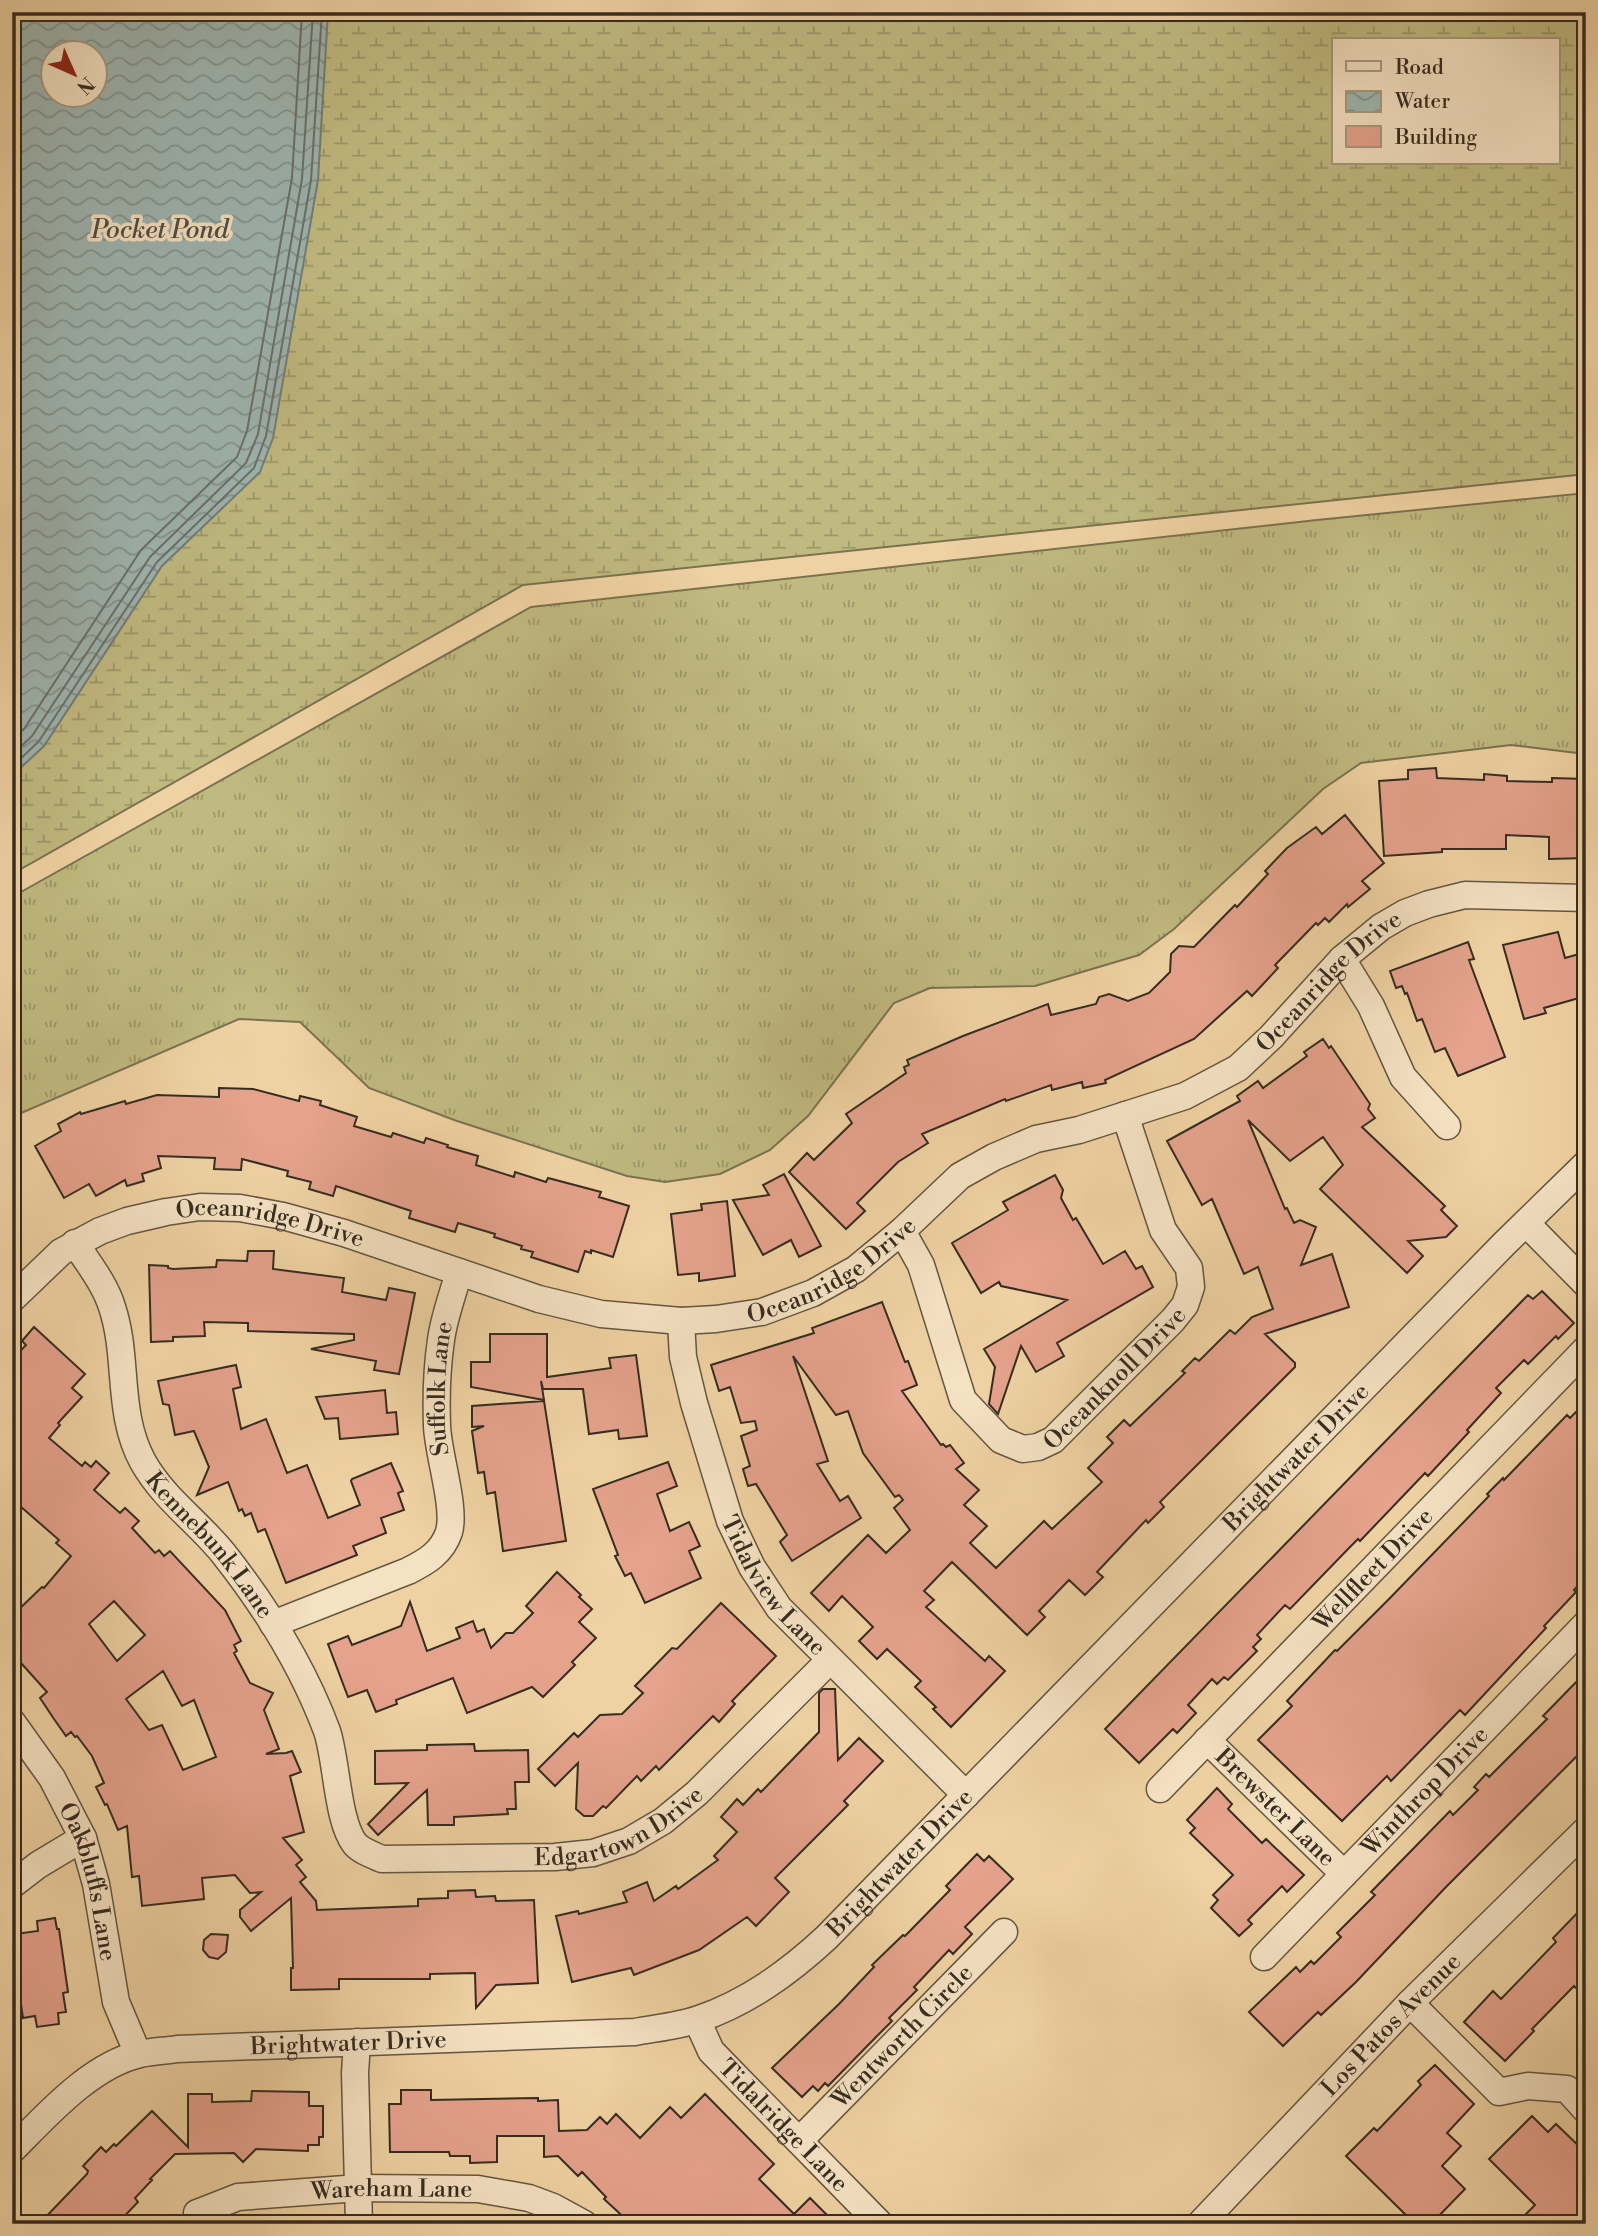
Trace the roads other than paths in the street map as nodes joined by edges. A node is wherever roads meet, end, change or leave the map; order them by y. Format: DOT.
graph roads {
  1 [pos="1586,898"];
  2 [pos="1342,959"];
  3 [pos="1125,1115"];
  4 [pos="1447,1126"];
  5 [pos="1586,1164"];
  6 [pos="1526,1223"];
  7 [pos="902,1231"];
  8 [pos="75,1243"];
  9 [pos="459,1272"];
  10 [pos="1586,1284"];
  11 [pos="12,1299"];
  12 [pos="681,1321"];
  13 [pos="1586,1349"];
  14 [pos="273,1624"];
  15 [pos="1586,1624"];
  16 [pos="829,1661"];
  17 [pos="12,1721"];
  18 [pos="1207,1740"];
  19 [pos="1160,1788"];
  20 [pos="966,1795"];
  21 [pos="1586,1830"];
  22 [pos="83,1838"];
  23 [pos="355,1843"];
  24 [pos="1344,1874"];
  25 [pos="12,1885"];
  26 [pos="1004,1932"];
  27 [pos="1264,1957"];
  28 [pos="1410,2003"];
  29 [pos="697,2020"];
  30 [pos="357,2042"];
  31 [pos="138,2054"];
  32 [pos="1586,2110"];
  33 [pos="799,2141"];
  34 [pos="12,2150"];
  35 [pos="359,2188"];
  36 [pos="197,2213"];
  37 [pos="1209,2221"];
  38 [pos="359,2224"];
  39 [pos="584,2224"];
  40 [pos="880,2224"];
  1 -- 2 [label="street, Oceanridge Drive"];
  2 -- 3 [label="street, Oceanridge Drive"];
  2 -- 4 [label="street"];
  3 -- 7 [label="street, Oceanridge Drive"];
  3 -- 7 [label="street, Oceanknoll Drive"];
  5 -- 6 [label="street, Brightwater Drive"];
  6 -- 10 [label="street"];
  6 -- 20 [label="street, Brightwater Drive"];
  7 -- 12 [label="street, Oceanridge Drive"];
  8 -- 9 [label="street, Oceanridge Drive"];
  8 -- 11 [label="street, Oceanridge Drive"];
  8 -- 14 [label="street, Kennebunk Lane"];
  9 -- 12 [label="street, Oceanridge Drive"];
  9 -- 14 [label="street, Suffolk Lane"];
  12 -- 16 [label="street, Tidalview Lane"];
  13 -- 18 [label="street, Wellfleet Drive"];
  14 -- 23 [label="street, Kennebunk Lane"];
  15 -- 24 [label="street, Winthrop Drive"];
  16 -- 20 [label="street, Tidalview Lane"];
  16 -- 23 [label="street, Edgartown Drive"];
  17 -- 22 [label="street, Oakbluffs Lane"];
  18 -- 19 [label="street, Wellfleet Drive"];
  18 -- 24 [label="street, Brewster Lane"];
  20 -- 29 [label="street, Brightwater Drive"];
  21 -- 28 [label="street, Los Patos Avenue"];
  22 -- 25 [label="street"];
  22 -- 31 [label="street, Oakbluffs Lane"];
  24 -- 27 [label="street, Winthrop Drive"];
  26 -- 33 [label="street, Wentworth Circle"];
  28 -- 32 [label="street"];
  28 -- 37 [label="street, Los Patos Avenue"];
  29 -- 30 [label="street, Brightwater Drive"];
  29 -- 33 [label="street, Tidalridge Lane"];
  30 -- 31 [label="street, Brightwater Drive"];
  30 -- 35 [label="street"];
  31 -- 34 [label="street, Brightwater Drive"];
  33 -- 40 [label="street, Tidalridge Lane"];
  35 -- 36 [label="street, Wareham Lane"];
  35 -- 38 [label="street"];
  35 -- 39 [label="street, Wareham Lane"];
}
